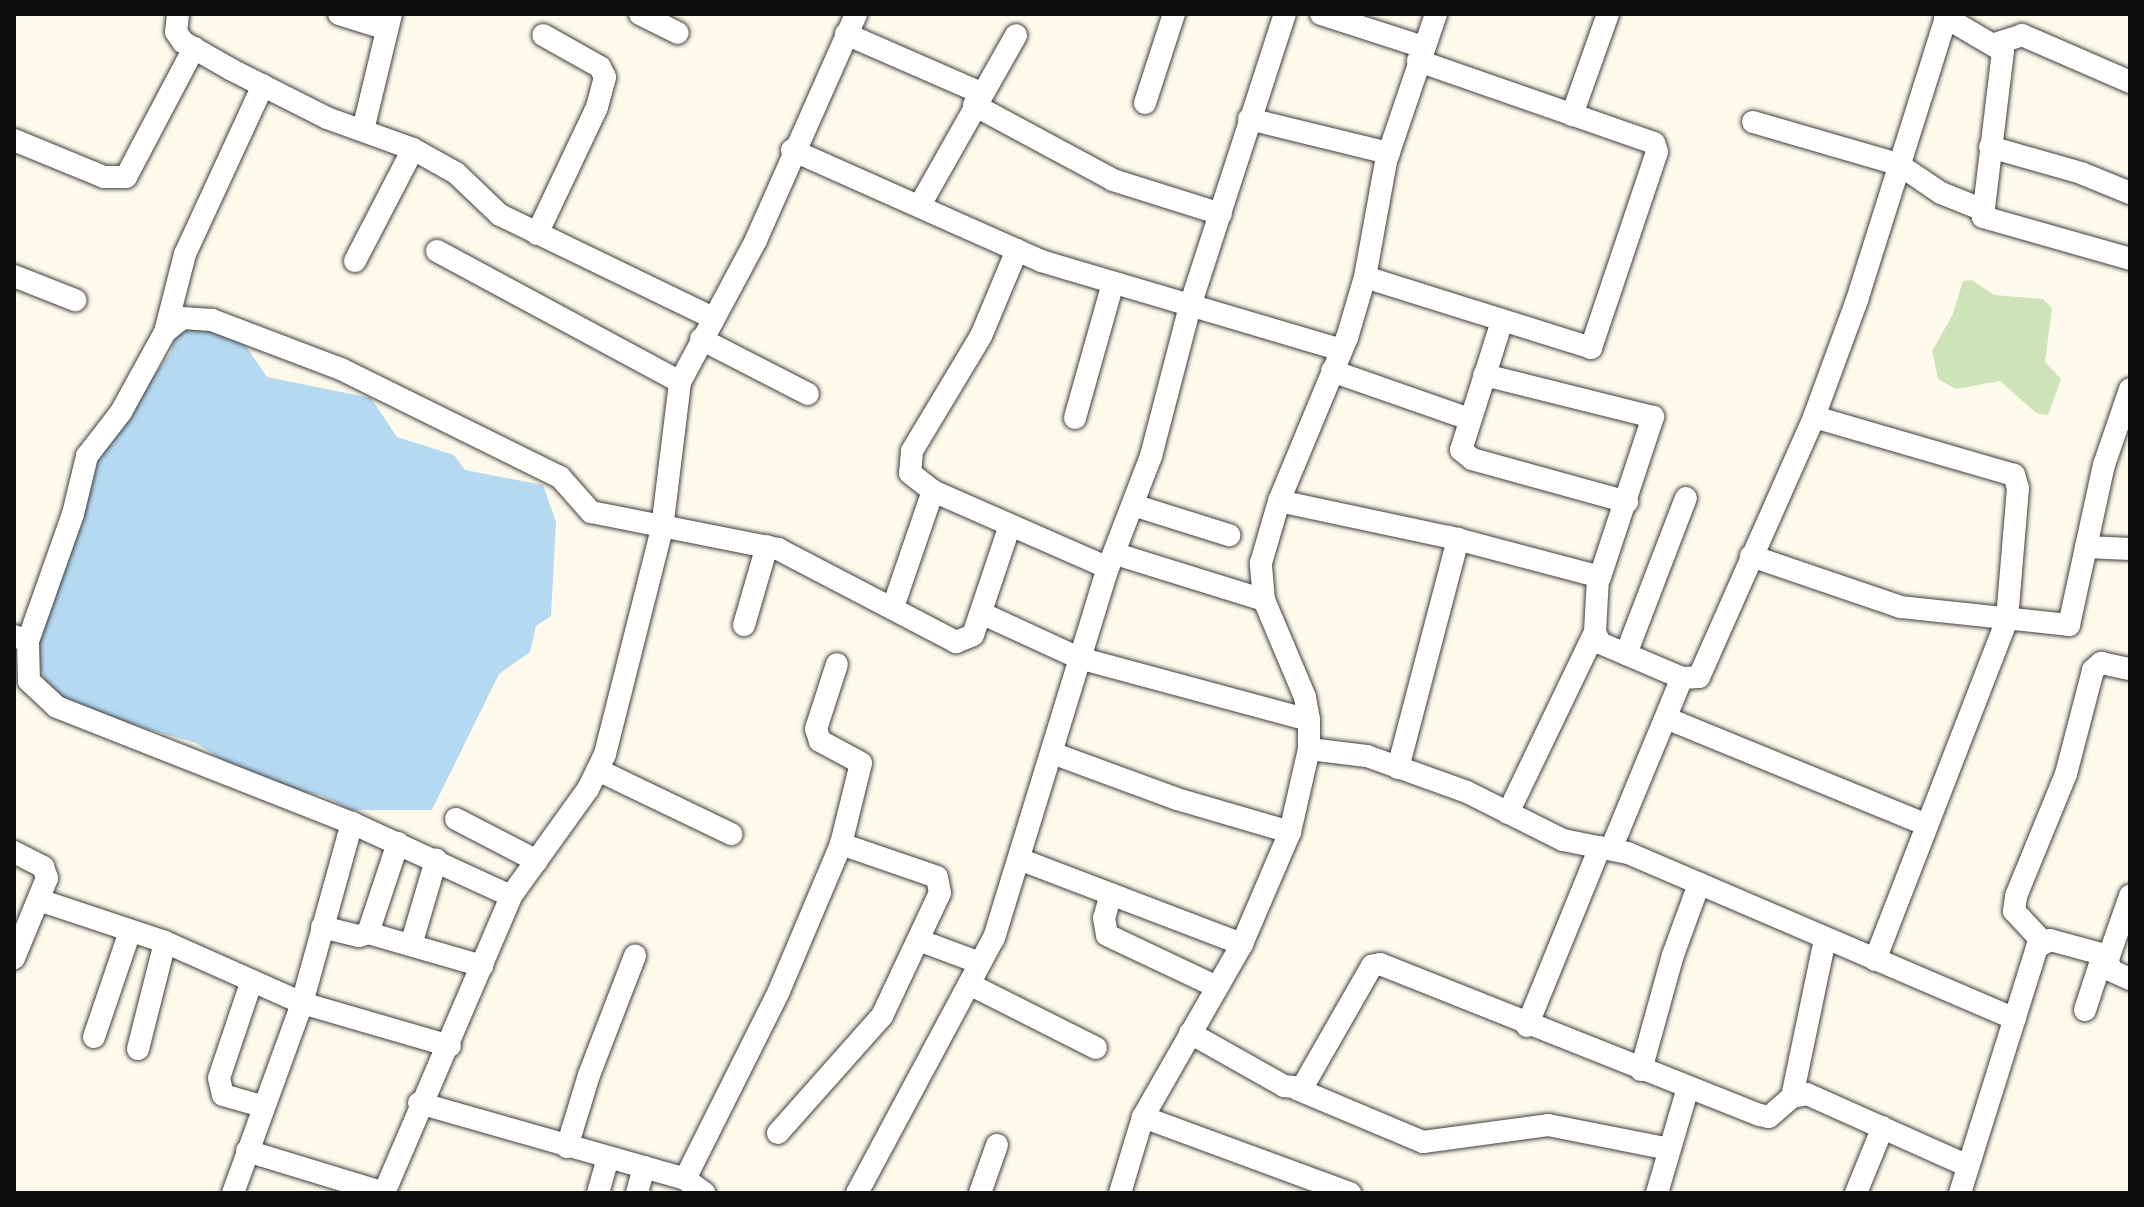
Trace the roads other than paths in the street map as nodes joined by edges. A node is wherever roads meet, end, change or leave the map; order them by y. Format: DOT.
graph roads {
  1 [pos="178,14"];
  2 [pos="339,14"];
  3 [pos="640,14"];
  4 [pos="1174,14"];
  5 [pos="1285,14"];
  6 [pos="1321,14"];
  7 [pos="1436,14"];
  8 [pos="1608,14"];
  9 [pos="1946,16"];
  10 [pos="389,22"];
  11 [pos="851,24"];
  12 [pos="678,33"];
  13 [pos="543,35"];
  14 [pos="1016,35"];
  15 [pos="1995,44"];
  16 [pos="194,48"];
  17 [pos="1421,54"];
  18 [pos="2130,82"];
  19 [pos="263,85"];
  20 [pos="978,99"];
  21 [pos="1145,103"];
  22 [pos="1572,115"];
  23 [pos="1249,119"];
  24 [pos="1753,122"];
  25 [pos="363,130"];
  26 [pos="14,140"];
  27 [pos="1990,147"];
  28 [pos="413,149"];
  29 [pos="792,150"];
  30 [pos="1389,153"];
  31 [pos="1898,164"];
  32 [pos="2130,193"];
  33 [pos="920,205"];
  34 [pos="1981,209"];
  35 [pos="1221,214"];
  36 [pos="537,234"];
  37 [pos="1017,250"];
  38 [pos="437,251"];
  39 [pos="2129,255"];
  40 [pos="355,261"];
  41 [pos="14,276"];
  42 [pos="1365,277"];
  43 [pos="1113,283"];
  44 [pos="75,300"];
  45 [pos="1190,306"];
  46 [pos="711,317"];
  47 [pos="1502,321"];
  48 [pos="165,332"];
  49 [pos="701,339"];
  50 [pos="1337,360"];
  51 [pos="1484,375"];
  52 [pos="680,382"];
  53 [pos="2130,389"];
  54 [pos="808,394"];
  55 [pos="1814,417"];
  56 [pos="1075,418"];
  57 [pos="1469,419"];
  58 [pos="933,491"];
  59 [pos="1686,498"];
  60 [pos="1279,501"];
  61 [pos="1627,502"];
  62 [pos="1133,505"];
  63 [pos="1010,525"];
  64 [pos="662,529"];
  65 [pos="1229,535"];
  66 [pos="1458,539"];
  67 [pos="767,546"];
  68 [pos="2086,547"];
  69 [pos="2130,549"];
  70 [pos="1751,556"];
  71 [pos="1112,561"];
  72 [pos="1598,578"];
  73 [pos="1264,600"];
  74 [pos="893,607"];
  75 [pos="981,613"];
  76 [pos="2007,619"];
  77 [pos="744,625"];
  78 [pos="1595,632"];
  79 [pos="21,639"];
  80 [pos="1626,654"];
  81 [pos="1079,658"];
  82 [pos="837,664"];
  83 [pos="2130,669"];
  84 [pos="1682,678"];
  85 [pos="1666,718"];
  86 [pos="1309,720"];
  87 [pos="1309,749"];
  88 [pos="1052,753"];
  89 [pos="1398,768"];
  90 [pos="598,770"];
  91 [pos="1508,813"];
  92 [pos="456,819"];
  93 [pos="352,823"];
  94 [pos="1927,825"];
  95 [pos="1290,832"];
  96 [pos="731,834"];
  97 [pos="398,843"];
  98 [pos="841,844"];
  99 [pos="1605,848"];
  100 [pos="14,852"];
  101 [pos="1019,859"];
  102 [pos="436,860"];
  103 [pos="537,861"];
  104 [pos="1699,884"];
  105 [pos="1111,894"];
  106 [pos="511,896"];
  107 [pos="2130,896"];
  108 [pos="39,900"];
  109 [pos="322,927"];
  110 [pos="130,931"];
  111 [pos="368,933"];
  112 [pos="1825,939"];
  113 [pos="921,941"];
  114 [pos="2042,941"];
  115 [pos="165,942"];
  116 [pos="1242,944"];
  117 [pos="411,945"];
  118 [pos="635,956"];
  119 [pos="14,958"];
  120 [pos="2104,958"];
  121 [pos="1875,960"];
  122 [pos="980,963"];
  123 [pos="482,966"];
  124 [pos="2130,979"];
  125 [pos="251,983"];
  126 [pos="969,984"];
  127 [pos="1217,987"];
  128 [pos="302,1003"];
  129 [pos="2085,1010"];
  130 [pos="2015,1019"];
  131 [pos="1527,1026"];
  132 [pos="1190,1033"];
  133 [pos="94,1037"];
  134 [pos="450,1046"];
  135 [pos="1096,1048"];
  136 [pos="138,1049"];
  137 [pos="1641,1070"];
  138 [pos="1688,1088"];
  139 [pos="1297,1089"];
  140 [pos="1792,1097"];
  141 [pos="419,1103"];
  142 [pos="261,1106"];
  143 [pos="1143,1117"];
  144 [pos="1883,1127"];
  145 [pos="778,1133"];
  146 [pos="997,1145"];
  147 [pos="567,1147"];
  148 [pos="1669,1149"];
  149 [pos="247,1151"];
  150 [pos="608,1158"];
  151 [pos="1968,1166"];
  152 [pos="644,1167"];
  153 [pos="685,1179"];
  154 [pos="233,1193"];
  155 [pos="384,1193"];
  156 [pos="598,1193"];
  157 [pos="637,1193"];
  158 [pos="704,1193"];
  159 [pos="857,1193"];
  160 [pos="980,1193"];
  161 [pos="1120,1193"];
  162 [pos="1350,1193"];
  163 [pos="1657,1193"];
  164 [pos="1856,1193"];
  165 [pos="1960,1193"];
  1 -- 16 [label="street"];
  2 -- 10 [label="street"];
  3 -- 12 [label="street"];
  4 -- 21 [label="street"];
  5 -- 23 [label="street"];
  6 -- 17 [label="street"];
  7 -- 17 [label="street"];
  8 -- 22 [label="street"];
  9 -- 15 [label="street"];
  9 -- 31 [label="street"];
  10 -- 25 [label="street"];
  11 -- 20 [label="street"];
  11 -- 29 [label="street"];
  13 -- 36 [label="street"];
  14 -- 20 [label="street"];
  15 -- 18 [label="street"];
  15 -- 27 [label="street"];
  16 -- 19 [label="street"];
  16 -- 26 [label="street"];
  17 -- 22 [label="street"];
  17 -- 30 [label="street"];
  19 -- 25 [label="street"];
  19 -- 48 [label="street"];
  20 -- 33 [label="street"];
  20 -- 35 [label="street"];
  22 -- 47 [label="street"];
  23 -- 30 [label="street"];
  23 -- 35 [label="street"];
  24 -- 31 [label="street"];
  25 -- 28 [label="street"];
  27 -- 32 [label="street"];
  27 -- 34 [label="street"];
  28 -- 36 [label="street"];
  28 -- 40 [label="street"];
  29 -- 33 [label="street"];
  29 -- 46 [label="street"];
  30 -- 42 [label="street"];
  31 -- 34 [label="street"];
  31 -- 55 [label="street"];
  33 -- 37 [label="street"];
  34 -- 39 [label="street"];
  35 -- 45 [label="street"];
  36 -- 46 [label="street"];
  37 -- 43 [label="street"];
  37 -- 58 [label="street"];
  38 -- 52 [label="street"];
  41 -- 44 [label="street"];
  42 -- 47 [label="street"];
  42 -- 50 [label="street"];
  43 -- 45 [label="street"];
  43 -- 56 [label="street"];
  45 -- 50 [label="street"];
  45 -- 62 [label="street"];
  46 -- 49 [label="street"];
  47 -- 51 [label="street"];
  48 -- 64 [label="street"];
  48 -- 79 [label="street"];
  49 -- 52 [label="street"];
  49 -- 54 [label="street"];
  50 -- 57 [label="street"];
  50 -- 60 [label="street"];
  51 -- 57 [label="street"];
  51 -- 61 [label="street"];
  52 -- 64 [label="street"];
  53 -- 68 [label="street"];
  55 -- 70 [label="street"];
  55 -- 76 [label="street"];
  57 -- 61 [label="street"];
  58 -- 63 [label="street"];
  58 -- 74 [label="street"];
  59 -- 80 [label="street"];
  60 -- 66 [label="street"];
  60 -- 73 [label="street"];
  61 -- 72 [label="street"];
  62 -- 65 [label="street"];
  62 -- 71 [label="street"];
  63 -- 71 [label="street"];
  63 -- 75 [label="street"];
  64 -- 67 [label="street"];
  64 -- 90 [label="street"];
  66 -- 72 [label="street"];
  66 -- 89 [label="street"];
  67 -- 74 [label="street"];
  67 -- 77 [label="street"];
  68 -- 69 [label="street"];
  68 -- 76 [label="street"];
  70 -- 76 [label="street"];
  70 -- 84 [label="street"];
  71 -- 73 [label="street"];
  71 -- 81 [label="street"];
  72 -- 78 [label="street"];
  73 -- 86 [label="street"];
  74 -- 75 [label="street"];
  75 -- 81 [label="street"];
  76 -- 94 [label="street"];
  78 -- 80 [label="street"];
  78 -- 91 [label="street"];
  79 -- 93 [label="street"];
  80 -- 84 [label="street"];
  81 -- 86 [label="street"];
  81 -- 88 [label="street"];
  82 -- 98 [label="street"];
  83 -- 114 [label="street"];
  84 -- 85 [label="street"];
  85 -- 94 [label="street"];
  85 -- 99 [label="street"];
  86 -- 87 [label="street"];
  87 -- 89 [label="street"];
  87 -- 95 [label="street"];
  88 -- 95 [label="street"];
  88 -- 101 [label="street"];
  89 -- 91 [label="street"];
  90 -- 96 [label="street"];
  90 -- 103 [label="street"];
  91 -- 99 [label="street"];
  92 -- 103 [label="street"];
  93 -- 97 [label="street"];
  93 -- 109 [label="street"];
  94 -- 121 [label="street"];
  95 -- 116 [label="street"];
  97 -- 102 [label="street"];
  97 -- 111 [label="street"];
  98 -- 113 [label="street"];
  98 -- 153 [label="street"];
  99 -- 104 [label="street"];
  99 -- 131 [label="street"];
  100 -- 108 [label="street"];
  101 -- 105 [label="street"];
  101 -- 122 [label="street"];
  102 -- 106 [label="street"];
  102 -- 117 [label="street"];
  103 -- 106 [label="street"];
  104 -- 112 [label="street"];
  104 -- 137 [label="street"];
  105 -- 116 [label="street"];
  105 -- 127 [label="street"];
  106 -- 123 [label="street"];
  107 -- 120 [label="street"];
  108 -- 110 [label="street"];
  108 -- 119 [label="street"];
  109 -- 111 [label="street"];
  109 -- 128 [label="street"];
  110 -- 115 [label="street"];
  110 -- 133 [label="street"];
  111 -- 117 [label="street"];
  112 -- 121 [label="street"];
  112 -- 140 [label="street"];
  113 -- 122 [label="street"];
  113 -- 145 [label="street"];
  114 -- 120 [label="street"];
  114 -- 130 [label="street"];
  115 -- 125 [label="street"];
  115 -- 136 [label="street"];
  116 -- 127 [label="street"];
  117 -- 123 [label="street"];
  118 -- 147 [label="street"];
  120 -- 124 [label="street"];
  120 -- 129 [label="street"];
  121 -- 130 [label="street"];
  122 -- 126 [label="street"];
  123 -- 134 [label="street"];
  125 -- 128 [label="street"];
  125 -- 142 [label="street"];
  126 -- 135 [label="street"];
  126 -- 159 [label="street"];
  127 -- 132 [label="street"];
  128 -- 134 [label="street"];
  128 -- 142 [label="street"];
  130 -- 151 [label="street"];
  131 -- 137 [label="street"];
  131 -- 139 [label="street"];
  132 -- 139 [label="street"];
  132 -- 143 [label="street"];
  134 -- 141 [label="street"];
  137 -- 138 [label="street"];
  138 -- 140 [label="street"];
  138 -- 148 [label="street"];
  139 -- 148 [label="street"];
  140 -- 144 [label="street"];
  141 -- 147 [label="street"];
  141 -- 155 [label="street"];
  142 -- 149 [label="street"];
  143 -- 161 [label="street"];
  143 -- 162 [label="street"];
  144 -- 151 [label="street"];
  144 -- 164 [label="street"];
  146 -- 160 [label="street"];
  147 -- 150 [label="street"];
  148 -- 163 [label="street"];
  149 -- 154 [label="street"];
  149 -- 155 [label="street"];
  150 -- 152 [label="street"];
  150 -- 156 [label="street"];
  151 -- 165 [label="street"];
  152 -- 153 [label="street"];
  152 -- 157 [label="street"];
  153 -- 158 [label="street"];
}
